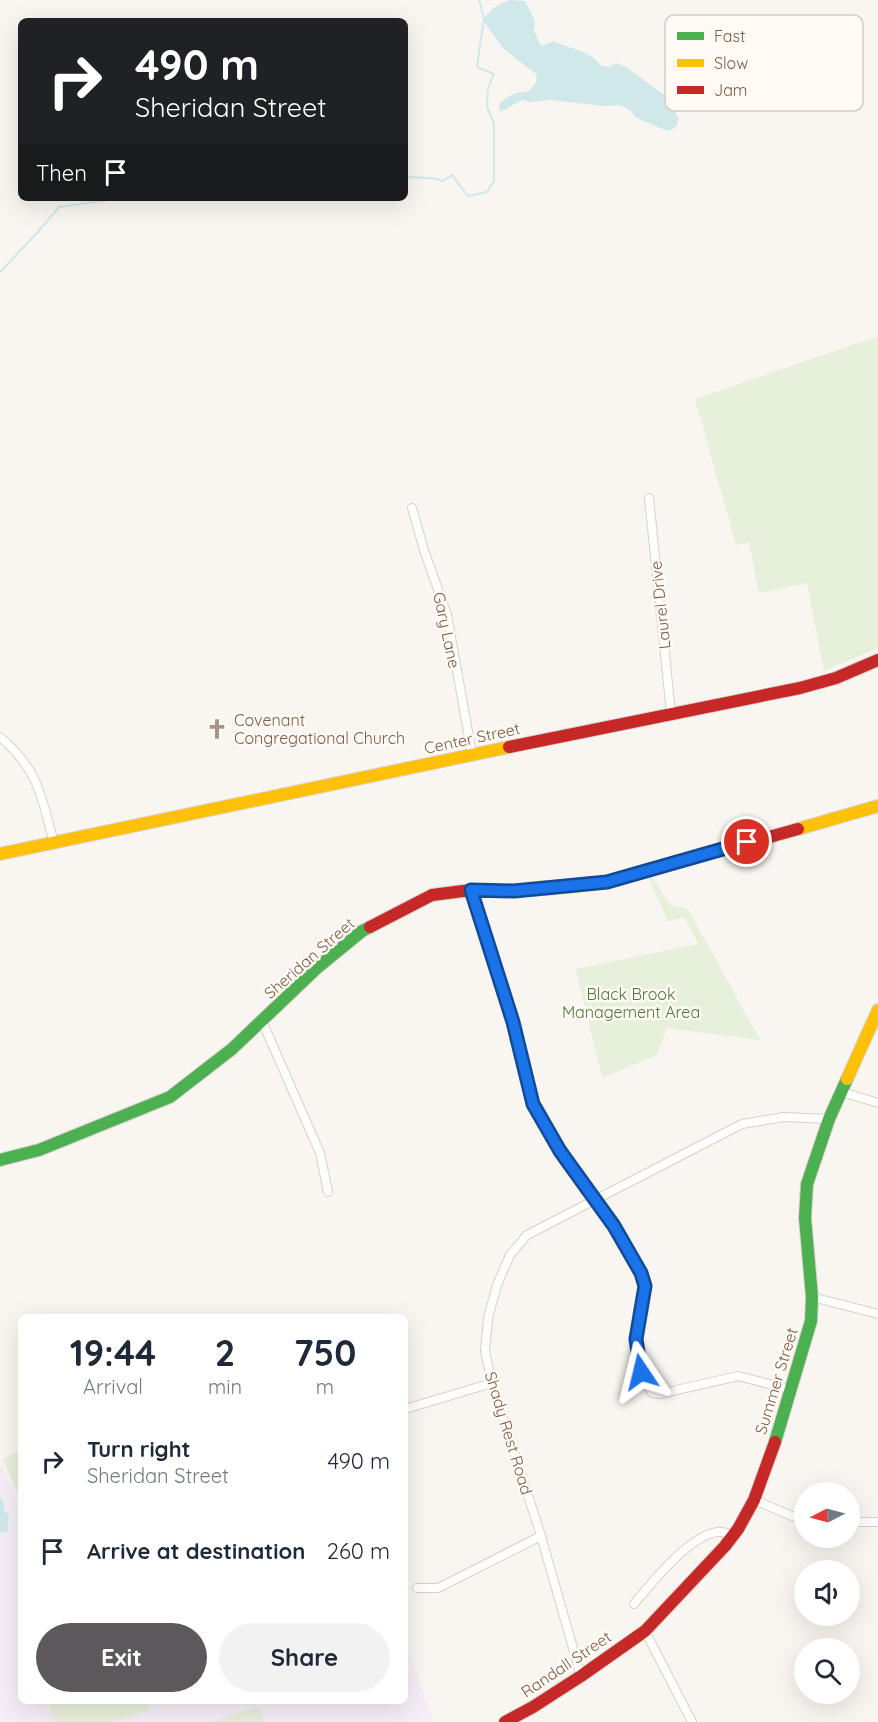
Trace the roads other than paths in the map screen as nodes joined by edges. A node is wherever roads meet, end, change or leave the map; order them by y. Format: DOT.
graph roads {
  1 [pos="649,498"];
  2 [pos="412,508"];
  3 [pos="878,660"];
  4 [pos="671,713"];
  5 [pos="0,737"];
  6 [pos="472,754"];
  7 [pos="878,806"];
  8 [pos="54,843"];
  9 [pos="0,854"];
  10 [pos="471,890"];
  11 [pos="878,1010"];
  12 [pos="262,1021"];
  13 [pos="842,1092"];
  14 [pos="878,1103"];
  15 [pos="829,1119"];
  16 [pos="0,1160"];
  17 [pos="328,1192"];
  18 [pos="596,1199"];
  19 [pos="812,1297"];
  20 [pos="878,1314"];
  21 [pos="492,1383"];
  22 [pos="792,1390"];
  23 [pos="408,1408"];
  24 [pos="754,1500"];
  25 [pos="794,1516"];
  26 [pos="860,1522"];
  27 [pos="878,1522"];
  28 [pos="541,1536"];
  29 [pos="732,1536"];
  30 [pos="417,1588"];
  31 [pos="634,1604"];
  32 [pos="645,1631"];
  33 [pos="581,1676"];
  34 [pos="505,1722"];
  35 [pos="692,1722"];
  1 -- 4 [label="street, Laurel Drive"];
  2 -- 6 [label="street, Gary Lane"];
  3 -- 4 [label="street, Center Street"];
  4 -- 6 [label="street, Center Street"];
  5 -- 8 [label="street"];
  6 -- 8 [label="street, Center Street"];
  7 -- 10 [label="street, Sheridan Street"];
  8 -- 9 [label="street, Center Street"];
  10 -- 12 [label="street, Sheridan Street"];
  10 -- 18 [label="street"];
  11 -- 13 [label="street, Summer Street"];
  12 -- 16 [label="street, Sheridan Street"];
  12 -- 17 [label="street"];
  13 -- 14 [label="street"];
  13 -- 15 [label="street, Summer Street"];
  15 -- 18 [label="street, Shady Rest Road"];
  15 -- 19 [label="street, Summer Street"];
  18 -- 21 [label="street, Shady Rest Road"];
  18 -- 22 [label="street"];
  19 -- 20 [label="street"];
  19 -- 22 [label="street, Summer Street"];
  21 -- 23 [label="street"];
  21 -- 28 [label="street, Shady Rest Road"];
  22 -- 24 [label="street, Summer Street"];
  24 -- 25 [label="street"];
  24 -- 29 [label="street, Summer Street"];
  26 -- 27 [label="street"];
  28 -- 30 [label="street"];
  28 -- 33 [label="street, Shady Rest Road"];
  29 -- 31 [label="street"];
  29 -- 32 [label="street, Summer Street"];
  32 -- 33 [label="street, Randall Street"];
  32 -- 35 [label="street"];
  33 -- 34 [label="street, Randall Street"];
}
